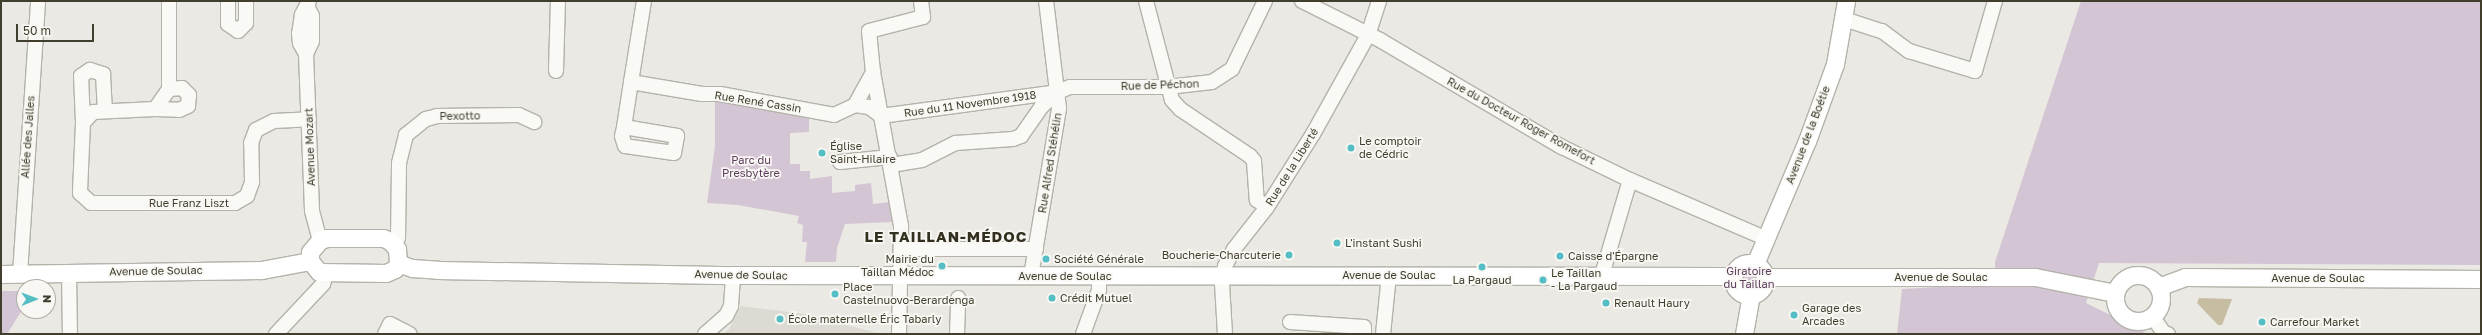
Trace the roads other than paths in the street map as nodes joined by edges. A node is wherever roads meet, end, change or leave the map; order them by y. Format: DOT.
graph roads {
  1 [pos="38,1"];
  2 [pos="168,1"];
  3 [pos="228,1"];
  4 [pos="246,1"];
  5 [pos="558,1"];
  6 [pos="644,1"];
  7 [pos="921,1"];
  8 [pos="1046,1"];
  9 [pos="1146,1"];
  10 [pos="1265,1"];
  11 [pos="1302,1"];
  12 [pos="1378,1"];
  13 [pos="1846,1"];
  14 [pos="1995,1"];
  15 [pos="309,4"];
  16 [pos="1844,19"];
  17 [pos="1368,35"];
  18 [pos="556,71"];
  19 [pos="873,72"];
  20 [pos="631,82"];
  21 [pos="1168,86"];
  22 [pos="169,89"];
  23 [pos="1058,92"];
  24 [pos="855,105"];
  25 [pos="155,109"];
  26 [pos="106,110"];
  27 [pos="881,116"];
  28 [pos="310,119"];
  29 [pos="534,122"];
  30 [pos="83,123"];
  31 [pos="624,127"];
  32 [pos="891,161"];
  33 [pos="840,162"];
  34 [pos="1630,180"];
  35 [pos="1267,207"];
  36 [pos="1767,239"];
  37 [pos="320,240"];
  38 [pos="394,244"];
  39 [pos="903,249"];
  40 [pos="1036,249"];
  41 [pos="310,262"];
  42 [pos="398,263"];
  43 [pos="1760,271"];
  44 [pos="69,272"];
  45 [pos="1,274"];
  46 [pos="20,274"];
  47 [pos="326,274"];
  48 [pos="733,275"];
  49 [pos="902,275"];
  50 [pos="1223,275"];
  51 [pos="1389,275"];
  52 [pos="1602,275"];
  53 [pos="1031,276"];
  54 [pos="1099,276"];
  55 [pos="1733,276"];
  56 [pos="2481,279"];
  57 [pos="2158,288"];
  58 [pos="2115,293"];
  59 [pos="1751,296"];
  60 [pos="958,298"];
  61 [pos="2152,316"];
  62 [pos="1290,322"];
  63 [pos="70,334"];
  64 [pos="276,334"];
  65 [pos="385,334"];
  66 [pos="410,334"];
  67 [pos="705,334"];
  68 [pos="899,334"];
  69 [pos="957,334"];
  70 [pos="1083,334"];
  71 [pos="1225,334"];
  72 [pos="1364,334"];
  73 [pos="1383,334"];
  74 [pos="1744,334"];
  75 [pos="2168,334"];
  1 -- 46 [label="street, Allée des Jalles"];
  2 -- 22 [label="street"];
  3 -- 4 [label="street"];
  5 -- 18 [label="street"];
  6 -- 20 [label="street"];
  7 -- 19 [label="street"];
  8 -- 23 [label="street, Rue Alfred Stéhélin"];
  9 -- 21 [label="street"];
  10 -- 21 [label="street, Rue de Péchon"];
  11 -- 17 [label="street, Rue du Docteur Roger Romefort"];
  12 -- 17 [label="street, Rue de la Liberté"];
  13 -- 16 [label="main road, Avenue de la Boétie"];
  14 -- 16 [label="street"];
  15 -- 28 [label="street, Avenue Mozart"];
  16 -- 36 [label="main road, Avenue de la Boétie"];
  17 -- 34 [label="street, Rue du Docteur Roger Romefort"];
  17 -- 35 [label="street, Rue de la Liberté"];
  19 -- 24 [label="street"];
  19 -- 27 [label="street"];
  20 -- 24 [label="street, Rue René Cassin"];
  20 -- 31 [label="street"];
  21 -- 23 [label="street, Rue de Péchon"];
  21 -- 35 [label="street"];
  22 -- 25 [label="street"];
  22 -- 25 [label="street"];
  23 -- 27 [label="street, Rue du 11 Novembre 1918"];
  23 -- 32 [label="street"];
  23 -- 40 [label="street, Rue Alfred Stéhélin"];
  24 -- 27 [label="street"];
  25 -- 26 [label="street"];
  26 -- 30 [label="street"];
  26 -- 30 [label="street, Rue Franz Liszt"];
  27 -- 32 [label="street"];
  28 -- 30 [label="street, Rue Franz Liszt"];
  28 -- 37 [label="street, Avenue Mozart"];
  29 -- 38 [label="street, Pexotto"];
  32 -- 33 [label="street"];
  32 -- 39 [label="street"];
  34 -- 36 [label="street, Rue du Docteur Roger Romefort"];
  34 -- 52 [label="street"];
  35 -- 50 [label="street, Rue de la Liberté"];
  36 -- 43 [label="main road, Avenue de la Boétie"];
  37 -- 38 [label="main road"];
  37 -- 41 [label="main road"];
  38 -- 42 [label="main road"];
  39 -- 40 [label="street"];
  39 -- 49 [label="street"];
  40 -- 53 [label="street, Rue Alfred Stéhélin"];
  41 -- 44 [label="main road, Avenue de Soulac"];
  41 -- 47 [label="main road"];
  42 -- 47 [label="main road"];
  42 -- 48 [label="main road, Avenue de Soulac"];
  43 -- 55 [label="main road"];
  43 -- 58 [label="main road, Avenue de Soulac"];
  43 -- 59 [label="main road"];
  44 -- 46 [label="main road, Avenue de Soulac"];
  44 -- 63 [label="street"];
  45 -- 46 [label="main road, Avenue de Soulac"];
  47 -- 64 [label="street"];
  48 -- 49 [label="main road, Avenue de Soulac"];
  48 -- 67 [label="street"];
  49 -- 53 [label="main road, Avenue de Soulac"];
  49 -- 68 [label="street"];
  50 -- 51 [label="main road, Avenue de Soulac"];
  50 -- 54 [label="main road, Avenue de Soulac"];
  50 -- 71 [label="street, Rue de la Liberté"];
  51 -- 52 [label="main road, Avenue de Soulac"];
  51 -- 73 [label="street"];
  52 -- 55 [label="main road, Avenue de Soulac"];
  53 -- 54 [label="main road, Avenue de Soulac"];
  54 -- 70 [label="street"];
  55 -- 59 [label="main road"];
  56 -- 57 [label="main road, Avenue de Soulac"];
  57 -- 58 [label="main road"];
  57 -- 61 [label="main road"];
  58 -- 61 [label="main road"];
  59 -- 74 [label="main road"];
  60 -- 69 [label="street"];
  61 -- 75 [label="street"];
  62 -- 72 [label="street"];
  65 -- 66 [label="street"];
}
